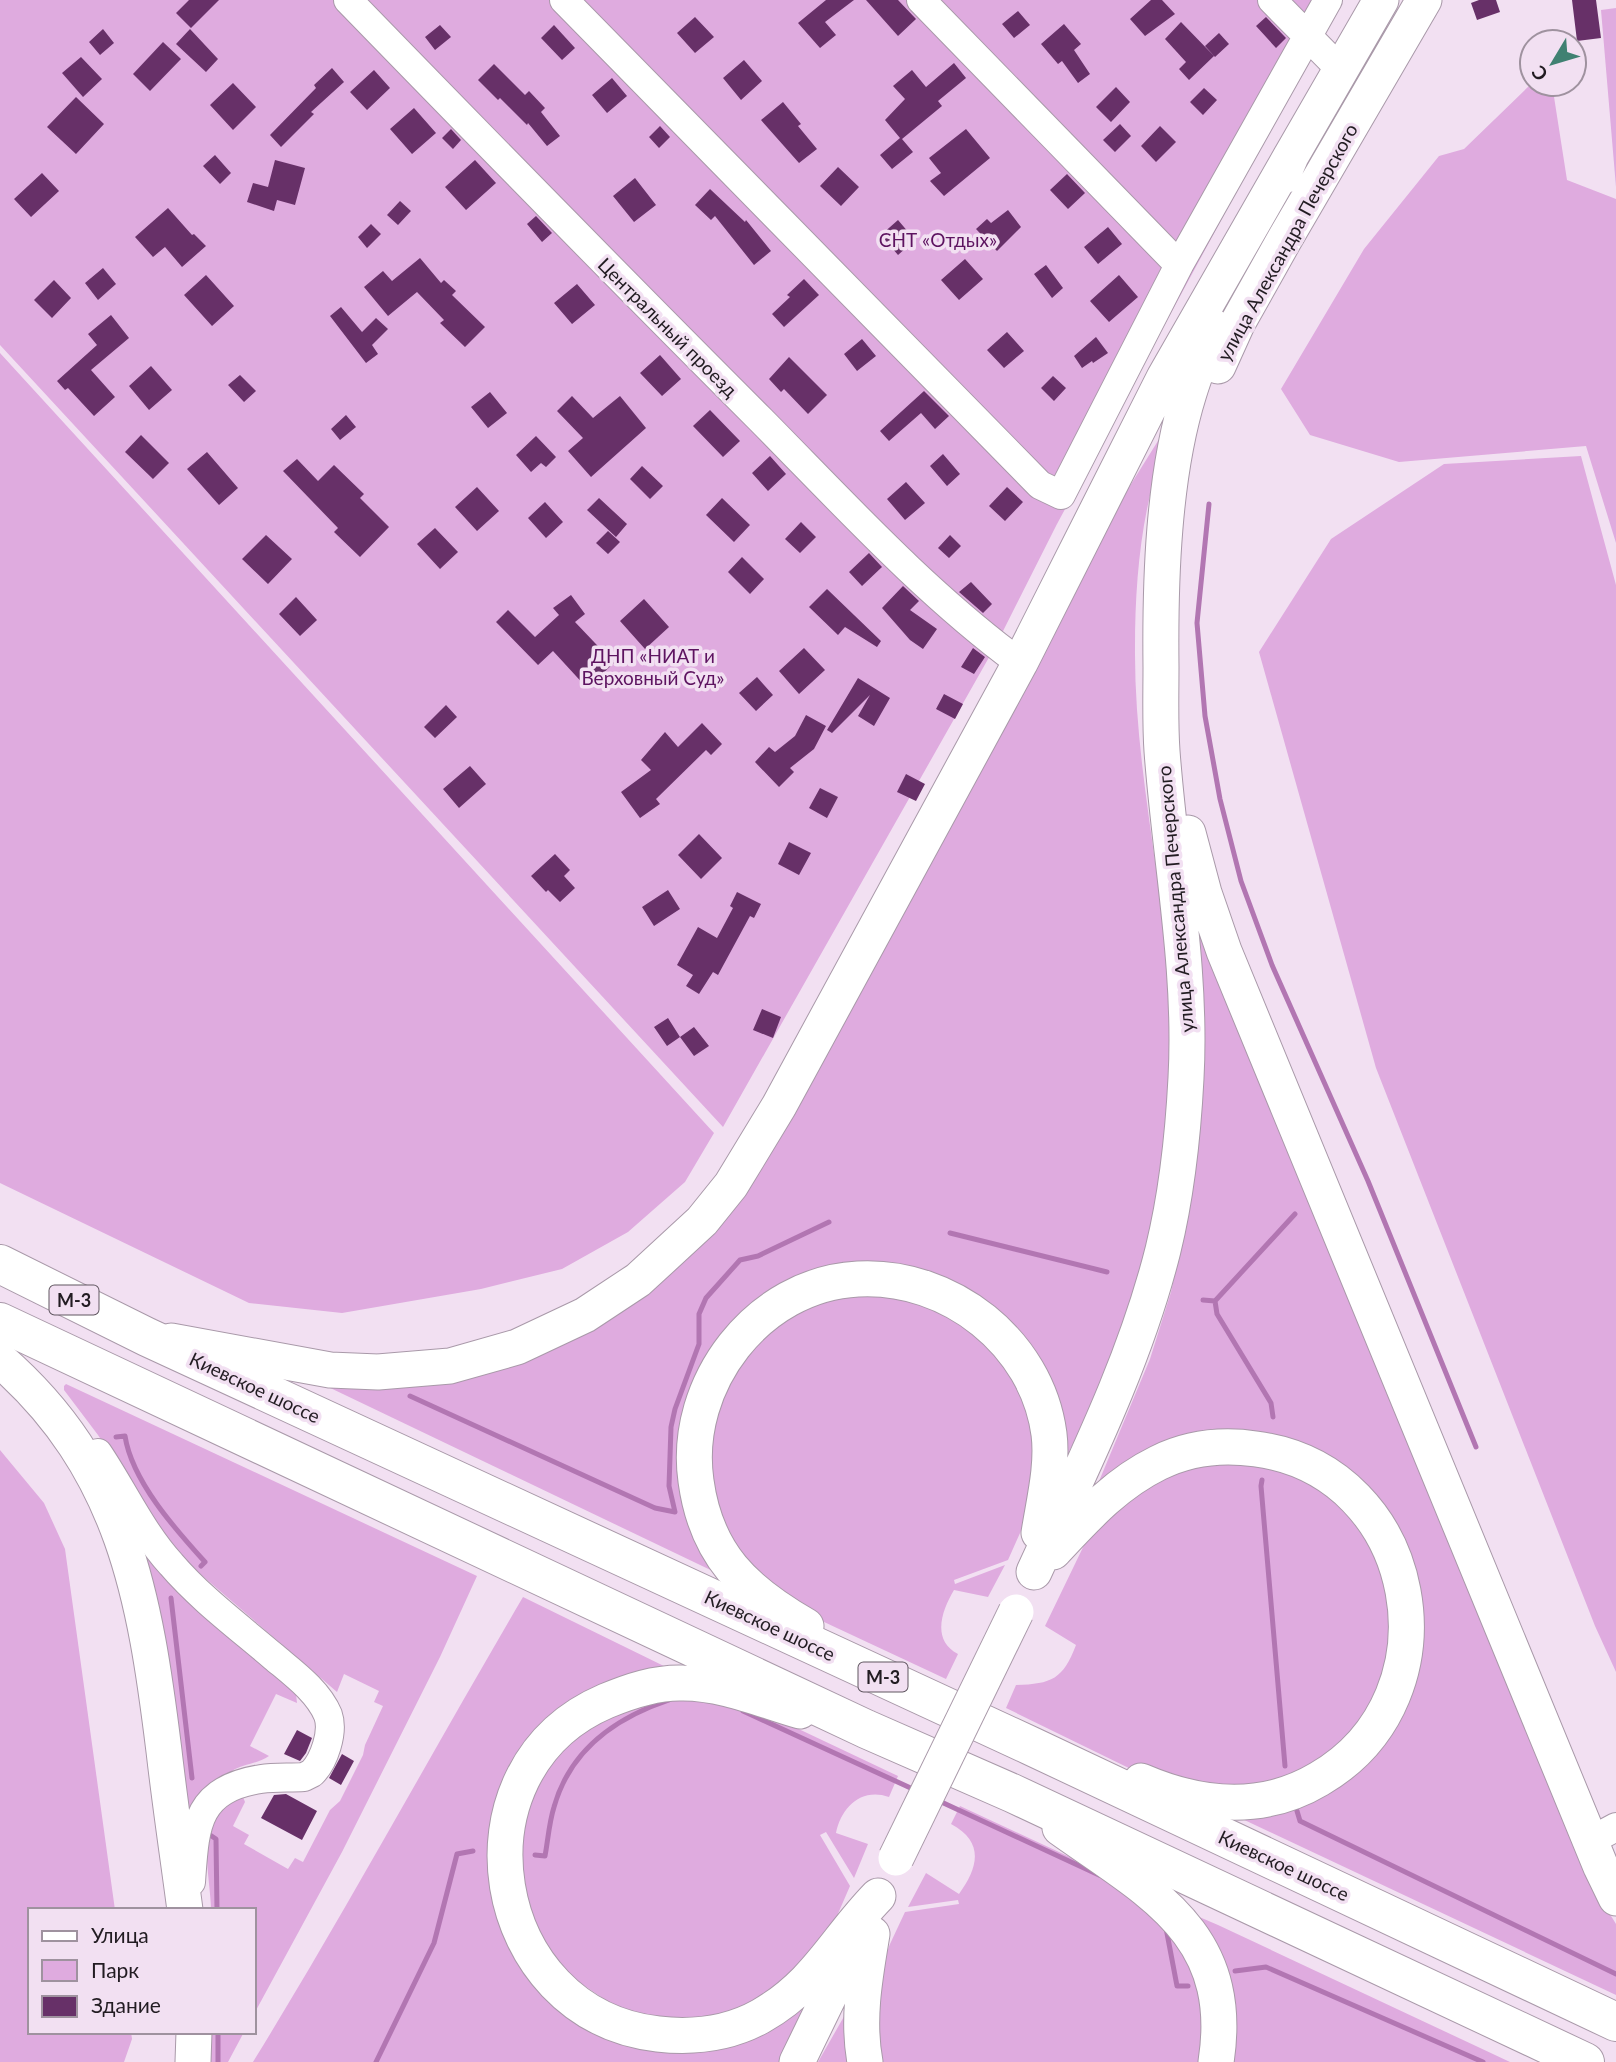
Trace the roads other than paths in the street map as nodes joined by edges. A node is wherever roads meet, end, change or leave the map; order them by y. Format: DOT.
graph roads {
  1 [pos="348,0"];
  2 [pos="564,0"];
  3 [pos="921,0"];
  4 [pos="1272,0"];
  5 [pos="1328,0"];
  6 [pos="1381,0"];
  7 [pos="1424,0"];
  8 [pos="1308,38"];
  9 [pos="1341,70"];
  10 [pos="1291,156"];
  11 [pos="1179,265"];
  12 [pos="1170,494"];
  13 [pos="1008,654"];
  14 [pos="1162,749"];
  15 [pos="0,1264"];
  16 [pos="0,1322"];
  17 [pos="148,1337"];
  18 [pos="0,1353"];
  19 [pos="0,1360"];
  20 [pos="1034,1572"];
  21 [pos="891,1681"];
  22 [pos="866,1730"];
  23 [pos="1031,1746"];
  24 [pos="1012,1793"];
  25 [pos="1603,1834"];
  26 [pos="878,1896"];
  27 [pos="1616,1898"];
  28 [pos="187,1908"];
  29 [pos="187,1908"];
  30 [pos="1616,2022"];
  31 [pos="194,2034"];
  32 [pos="193,2062"];
  33 [pos="797,2062"];
  34 [pos="865,2062"];
  35 [pos="1216,2062"];
  36 [pos="1585,2062"];
  1 -- 13 [label="street, Центральный проезд"];
  2 -- 11 [label="street"];
  3 -- 11 [label="street"];
  4 -- 8 [label="street"];
  5 -- 8 [label="street"];
  6 -- 9 [label="main road, улица Александра Печерского"];
  7 -- 12 [label="main road, улица Александра Печерского"];
  8 -- 9 [label="street"];
  8 -- 11 [label="street"];
  9 -- 10 [label="main road, улица Александра Печерского"];
  10 -- 12 [label="main road, улица Александра Печерского"];
  10 -- 13 [label="main road"];
  12 -- 14 [label="main road, улица Александра Печерского"];
  13 -- 17 [label="main road"];
  14 -- 20 [label="main road, улица Александра Печерского"];
  14 -- 25 [label="main road"];
  15 -- 17 [label="highway, Киевское шоссе / М-3"];
  16 -- 22 [label="highway, М-3"];
  17 -- 21 [label="highway, Киевское шоссе / М-3"];
  18 -- 28 [label="street"];
  19 -- 29 [label="main road"];
  20 -- 21 [label="main road"];
  20 -- 23 [label="main road"];
  20 -- 26 [label="main road, улица Александра Печерского, bridge"];
  21 -- 23 [label="highway, Киевское шоссе / М-3"];
  22 -- 24 [label="highway, М-3"];
  22 -- 26 [label="main road"];
  23 -- 30 [label="highway, Киевское шоссе / М-3"];
  24 -- 35 [label="main road"];
  24 -- 36 [label="highway, М-3"];
  25 -- 27 [label="main road"];
  26 -- 33 [label="main road"];
  26 -- 34 [label="main road"];
  31 -- 32 [label="main road"];
}
